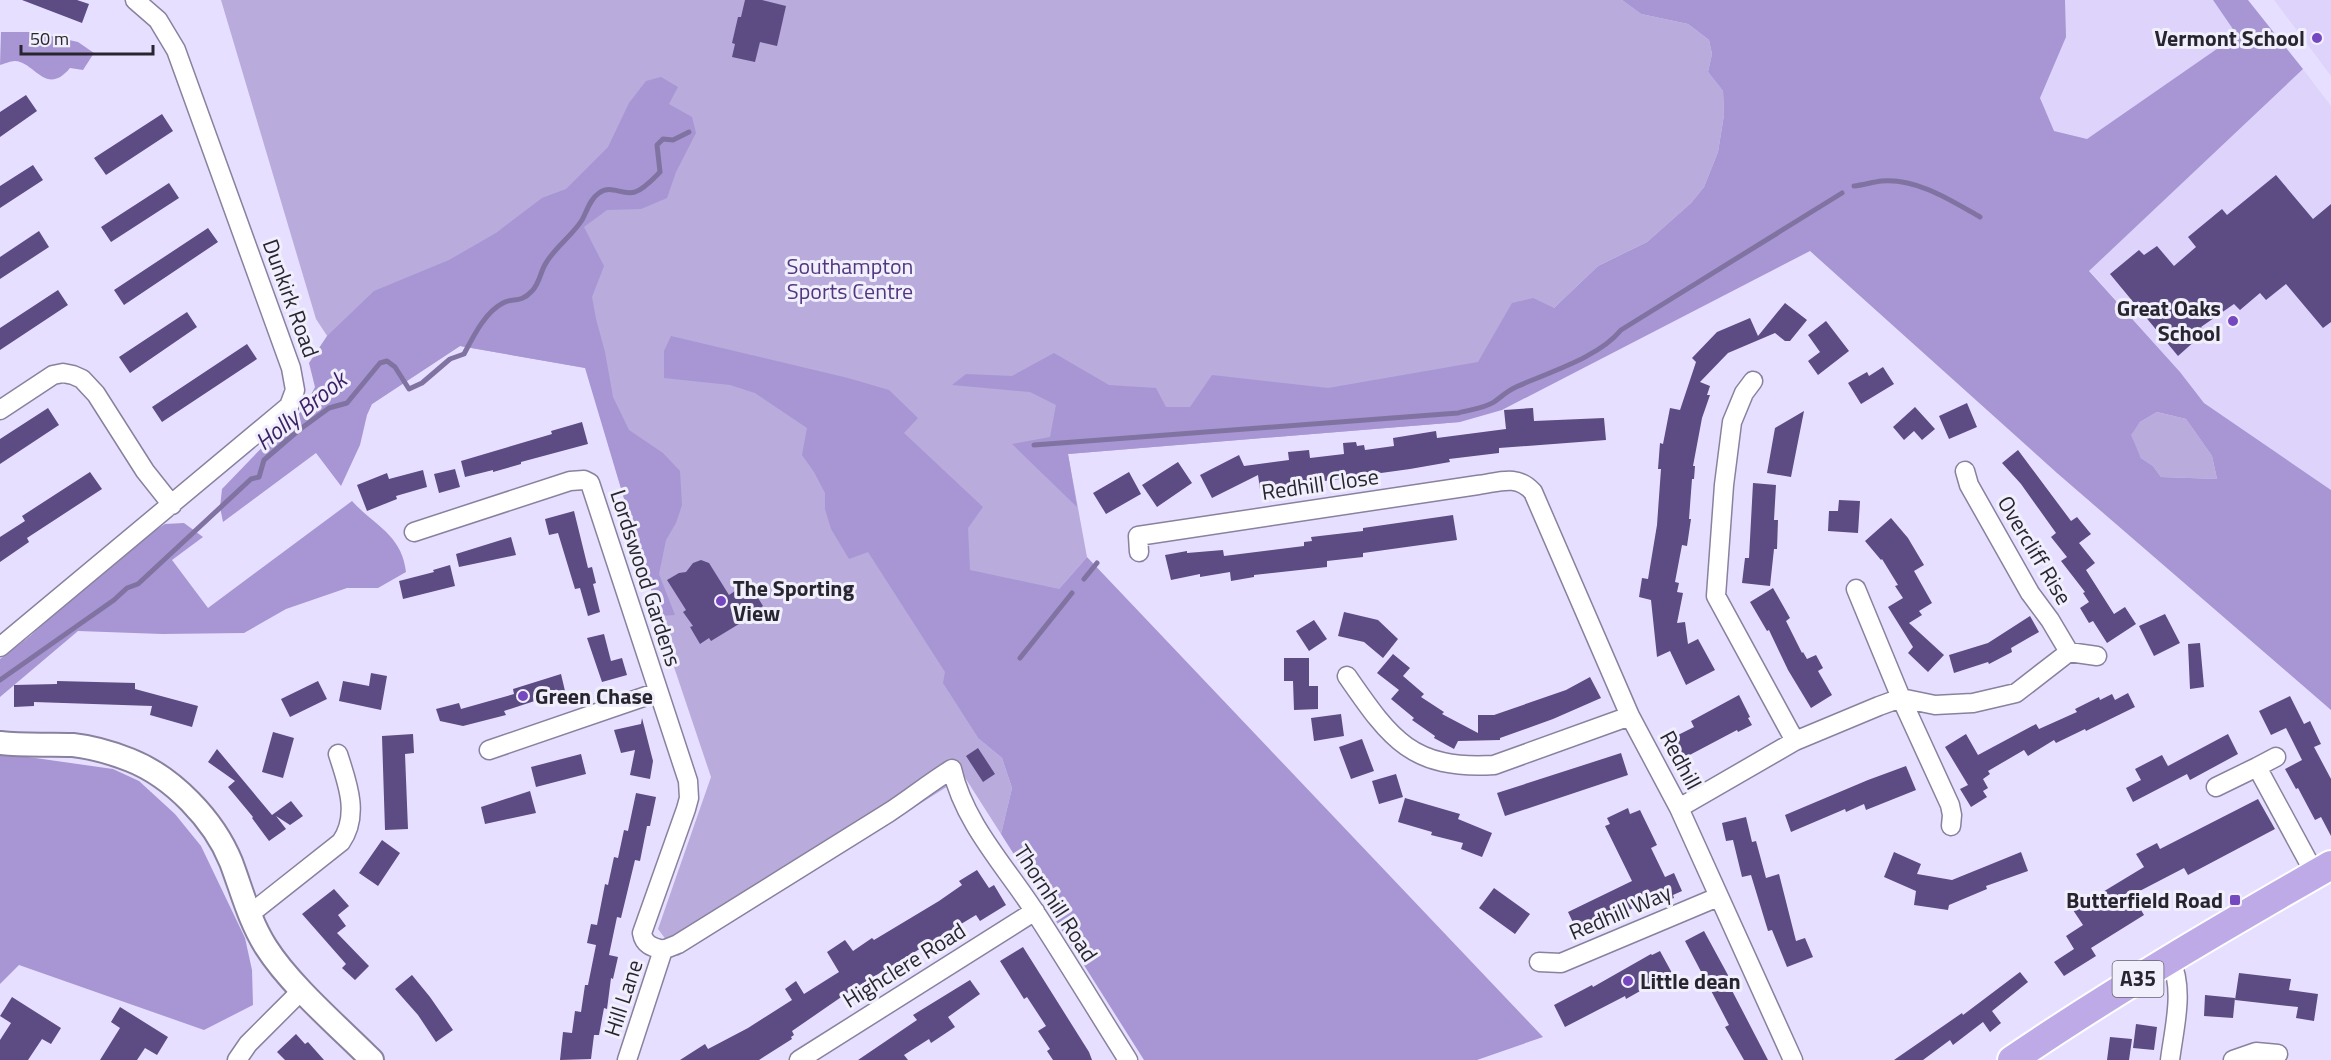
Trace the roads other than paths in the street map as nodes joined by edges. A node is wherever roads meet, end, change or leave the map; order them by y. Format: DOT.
graph roads {
  1 [pos="137,1"];
  2 [pos="1753,381"];
  3 [pos="0,410"];
  4 [pos="1965,471"];
  5 [pos="1526,483"];
  6 [pos="172,505"];
  7 [pos="414,532"];
  8 [pos="1139,552"];
  9 [pos="1856,589"];
  10 [pos="0,647"];
  11 [pos="2068,652"];
  12 [pos="2097,656"];
  13 [pos="1347,676"];
  14 [pos="658,692"];
  15 [pos="1901,698"];
  16 [pos="1630,716"];
  17 [pos="1795,741"];
  18 [pos="0,743"];
  19 [pos="489,750"];
  20 [pos="338,754"];
  21 [pos="2276,757"];
  22 [pos="2257,767"];
  23 [pos="2216,788"];
  24 [pos="1679,807"];
  25 [pos="1950,826"];
  26 [pos="2323,869"];
  27 [pos="1718,897"];
  28 [pos="1035,911"];
  29 [pos="249,914"];
  30 [pos="663,950"];
  31 [pos="2170,959"];
  32 [pos="1539,962"];
  33 [pos="302,990"];
  34 [pos="2278,1054"];
  35 [pos="237,1060"];
  36 [pos="372,1060"];
  37 [pos="627,1060"];
  38 [pos="799,1060"];
  39 [pos="1128,1060"];
  40 [pos="1793,1060"];
  41 [pos="2012,1060"];
  42 [pos="2170,1060"];
  43 [pos="2233,1060"];
  1 -- 6 [label="street, Dunkirk Road"];
  2 -- 17 [label="street"];
  3 -- 6 [label="street"];
  4 -- 11 [label="street, Overcliff Rise"];
  5 -- 8 [label="street, Redhill Close"];
  5 -- 16 [label="street, Redhill"];
  6 -- 10 [label="street, Dunkirk Road"];
  7 -- 14 [label="street, Lordswood Gardens"];
  9 -- 15 [label="street"];
  11 -- 12 [label="street"];
  11 -- 15 [label="street"];
  13 -- 16 [label="street"];
  14 -- 19 [label="street, Lordswood Gardens"];
  14 -- 30 [label="street, Lordswood Gardens"];
  15 -- 17 [label="street"];
  15 -- 25 [label="street"];
  16 -- 24 [label="street, Redhill"];
  17 -- 24 [label="street"];
  18 -- 29 [label="street"];
  20 -- 29 [label="street"];
  21 -- 22 [label="street"];
  22 -- 23 [label="street"];
  22 -- 26 [label="street"];
  24 -- 27 [label="street, Redhill"];
  26 -- 31 [label="main road, A35"];
  27 -- 32 [label="street, Redhill Way"];
  27 -- 40 [label="street, Redhill"];
  28 -- 30 [label="street, Thornhill Road"];
  28 -- 38 [label="street, Highclere Road"];
  28 -- 39 [label="street, Thornhill Road"];
  29 -- 33 [label="street"];
  30 -- 37 [label="street, Hill Lane"];
  31 -- 41 [label="main road, A35"];
  31 -- 42 [label="street"];
  33 -- 35 [label="street"];
  33 -- 36 [label="street"];
  34 -- 43 [label="street"];
}
